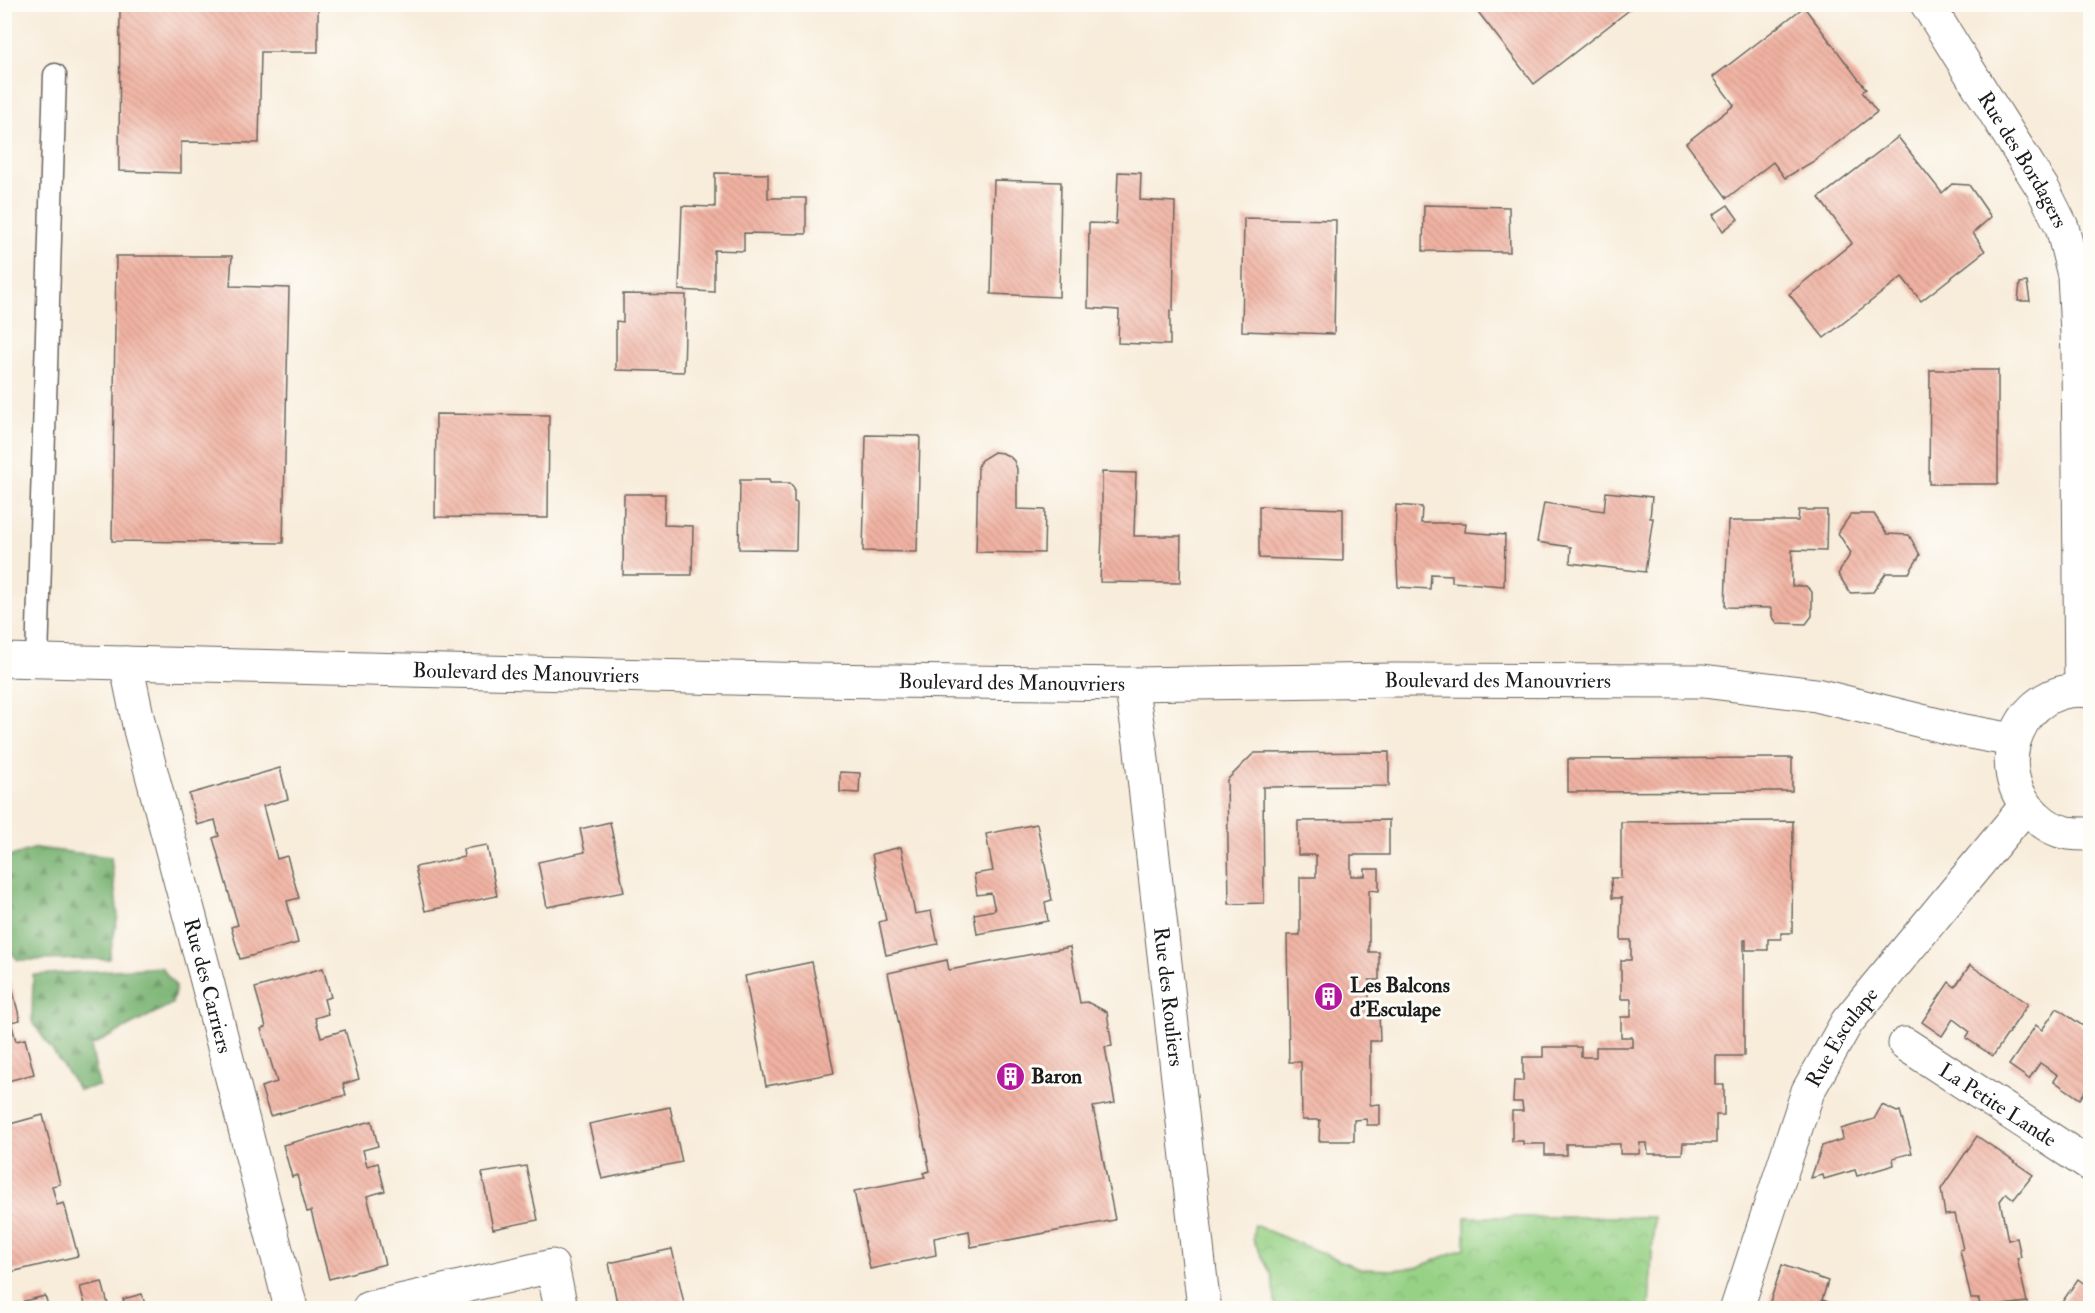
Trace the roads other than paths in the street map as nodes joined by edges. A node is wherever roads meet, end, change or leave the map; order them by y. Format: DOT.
graph roads {
  1 [pos="1927,4"];
  2 [pos="55,75"];
  3 [pos="4,660"];
  4 [pos="37,661"];
  5 [pos="126,663"];
  6 [pos="1131,684"];
  7 [pos="2086,691"];
  8 [pos="2013,740"];
  9 [pos="2025,807"];
  10 [pos="2091,834"];
  11 [pos="1905,1044"];
  12 [pos="2091,1165"];
  13 [pos="291,1308"];
  14 [pos="369,1308"];
  15 [pos="561,1308"];
  16 [pos="1204,1308"];
  17 [pos="1737,1308"];
  1 -- 7 [label="street, Rue des Bordagers"];
  2 -- 4 [label="lane"];
  3 -- 4 [label="street, Boulevard des Manouvriers"];
  4 -- 5 [label="street, Boulevard des Manouvriers"];
  5 -- 6 [label="street, Boulevard des Manouvriers"];
  5 -- 13 [label="street, Rue des Carriers"];
  6 -- 8 [label="street, Boulevard des Manouvriers"];
  6 -- 16 [label="street, Rue des Rouliers"];
  7 -- 8 [label="street"];
  8 -- 9 [label="street"];
  9 -- 10 [label="street"];
  9 -- 17 [label="street, Rue Esculape"];
  11 -- 12 [label="street, La Petite Lande"];
  14 -- 15 [label="street"];
}
